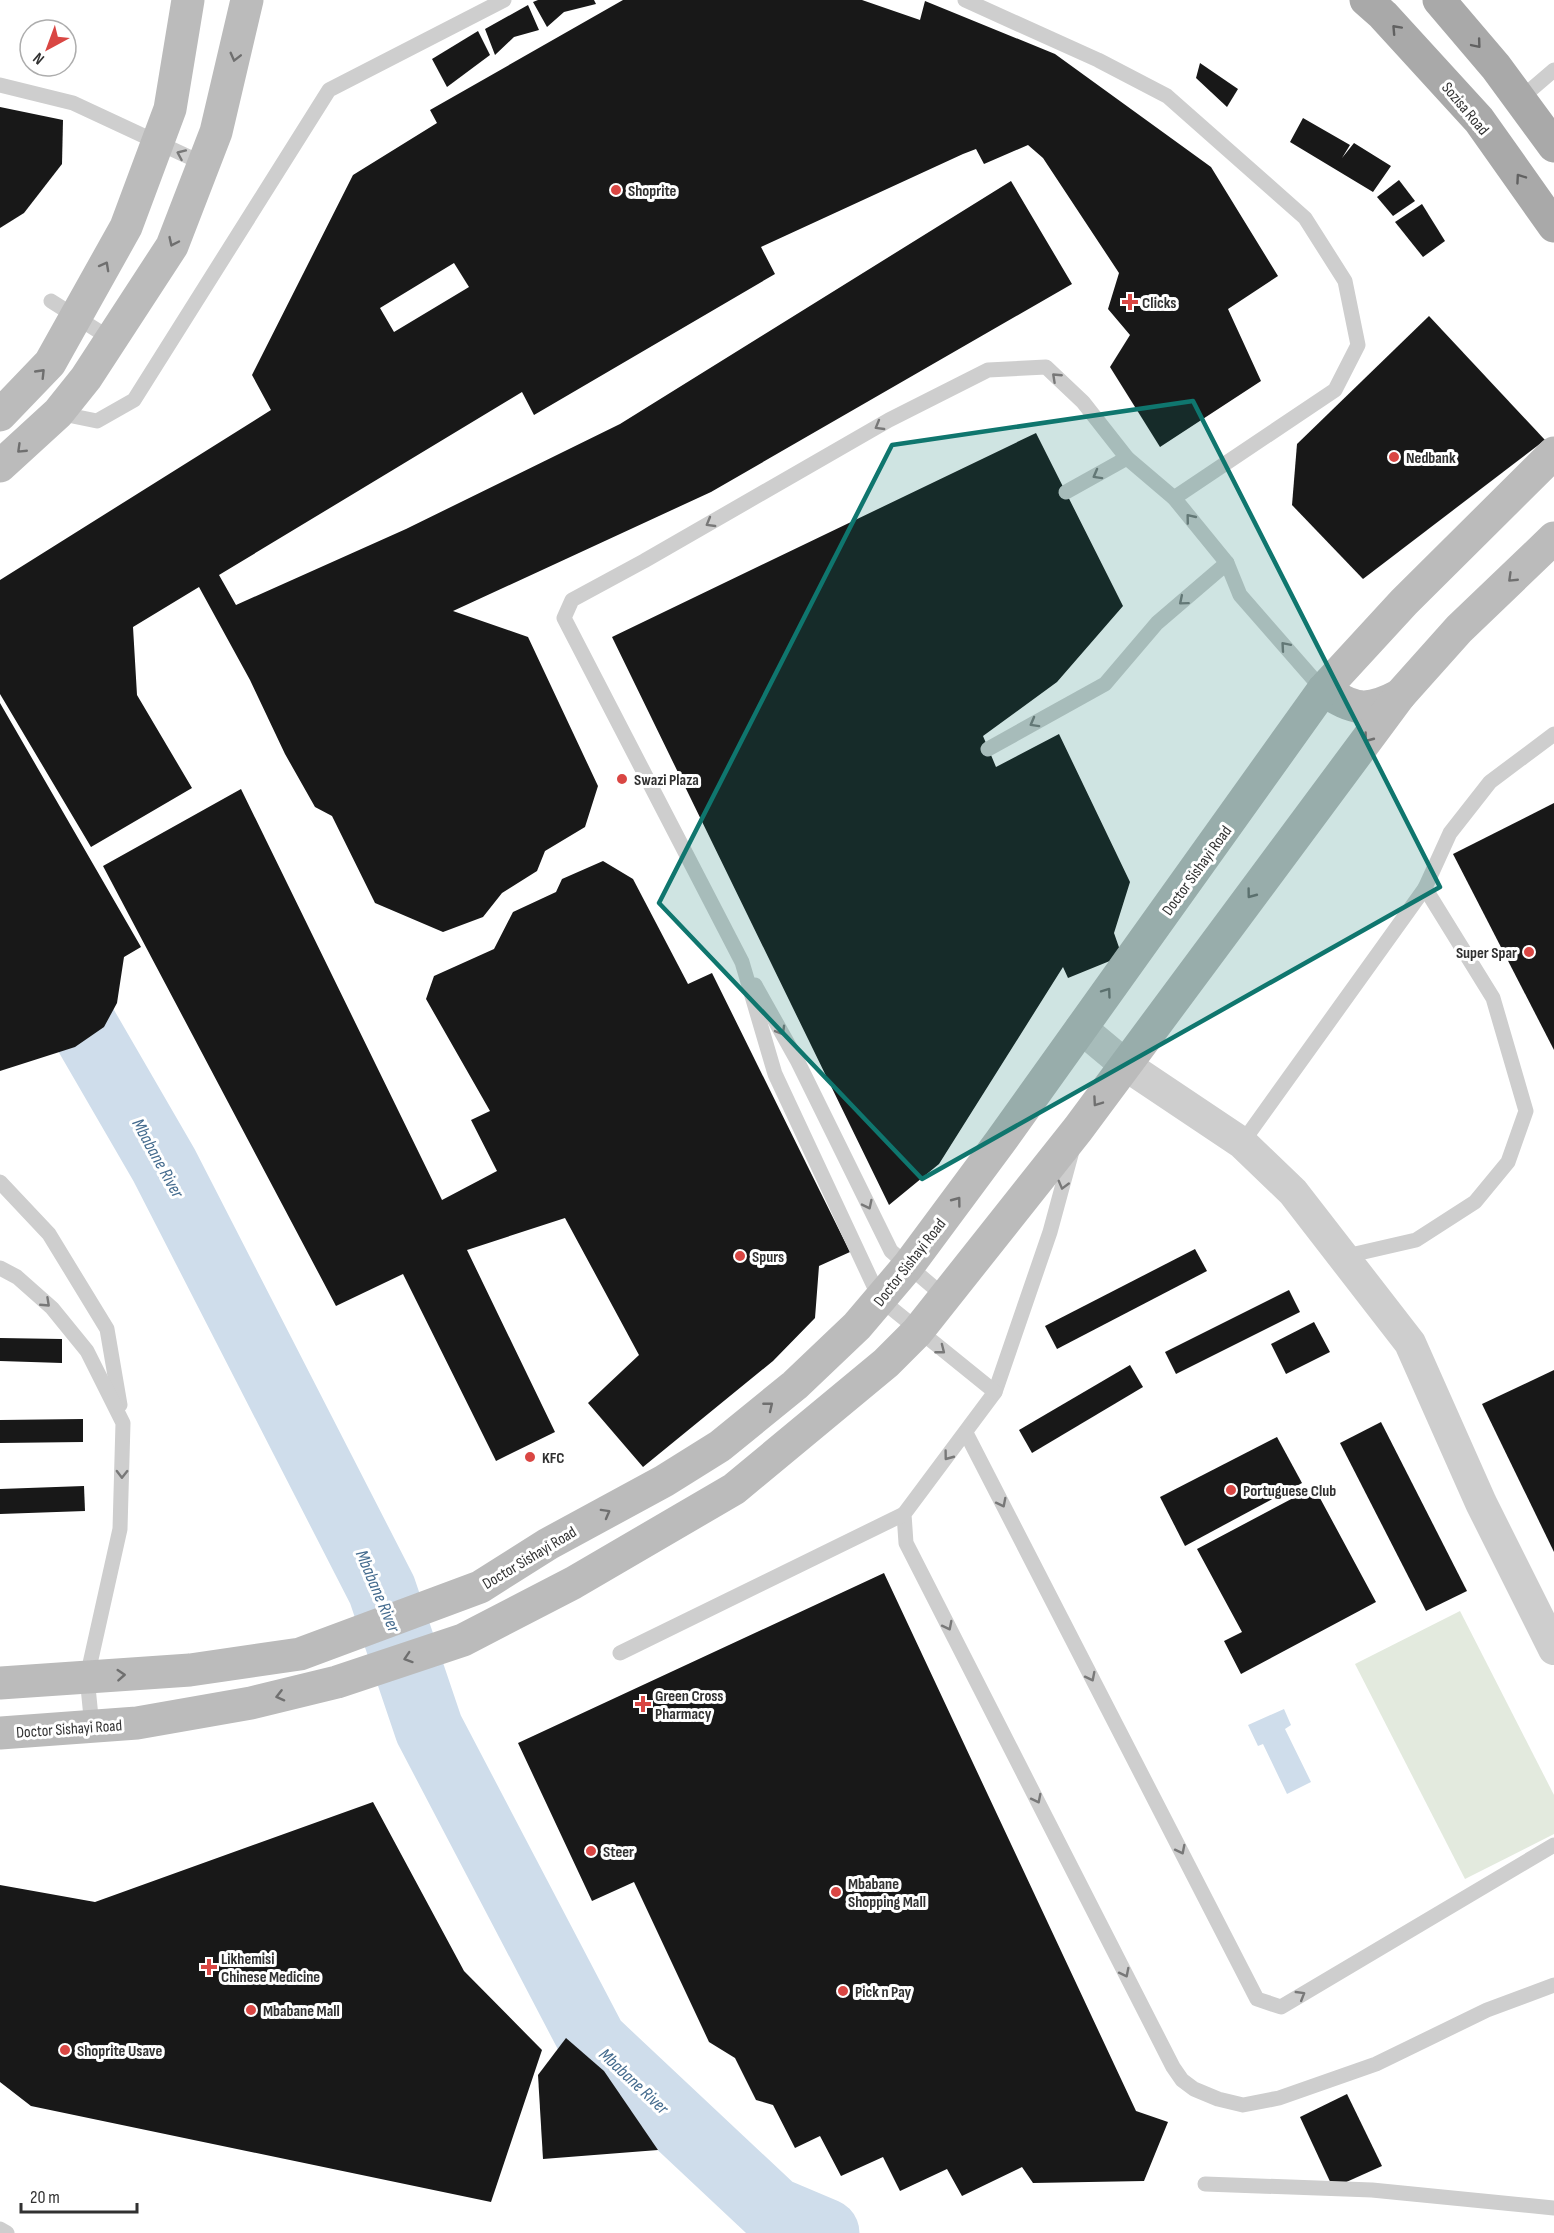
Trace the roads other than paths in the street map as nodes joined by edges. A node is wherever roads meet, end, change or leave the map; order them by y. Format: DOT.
graph roads {
  1 [pos="188,0"];
  2 [pos="247,0"];
  3 [pos="504,0"];
  4 [pos="965,0"];
  5 [pos="1366,0"];
  6 [pos="1439,0"];
  7 [pos="1554,70"];
  8 [pos="0,85"];
  9 [pos="1520,99"];
  10 [pos="157,144"];
  11 [pos="1554,146"];
  12 [pos="204,164"];
  13 [pos="1554,226"];
  14 [pos="64,309"];
  15 [pos="111,339"];
  16 [pos="58,412"];
  17 [pos="0,415"];
  18 [pos="1554,453"];
  19 [pos="1127,458"];
  20 [pos="0,466"];
  21 [pos="1066,492"];
  22 [pos="1174,498"];
  23 [pos="1554,538"];
  24 [pos="1227,563"];
  25 [pos="1323,690"];
  26 [pos="1400,695"];
  27 [pos="1554,734"];
  28 [pos="988,749"];
  29 [pos="1425,888"];
  30 [pos="742,962"];
  31 [pos="1081,1028"];
  32 [pos="1124,1064"];
  33 [pos="1078,1129"];
  34 [pos="1242,1143"];
  35 [pos="0,1182"];
  36 [pos="1342,1257"];
  37 [pos="908,1266"];
  38 [pos="0,1268"];
  39 [pos="945,1297"];
  40 [pos="880,1299"];
  41 [pos="917,1332"];
  42 [pos="995,1392"];
  43 [pos="123,1423"];
  44 [pos="966,1433"];
  45 [pos="904,1514"];
  46 [pos="1554,1649"];
  47 [pos="620,1653"];
  48 [pos="87,1677"];
  49 [pos="0,1683"];
  50 [pos="92,1727"];
  51 [pos="0,1733"];
  52 [pos="1554,1845"];
  53 [pos="1554,1985"];
  54 [pos="1205,2184"];
  55 [pos="1554,2208"];
  56 [pos="0,2229"];
  57 [pos="7,2233"];
  1 -- 10 [label="main road"];
  2 -- 12 [label="main road, one-way"];
  3 -- 16 [label="lane"];
  4 -- 22 [label="lane"];
  13 -- 5 [label="main road, Sozisa Road, one-way"];
  6 -- 9 [label="main road, one-way"];
  7 -- 9 [label="lane"];
  8 -- 10 [label="lane"];
  9 -- 11 [label="main road"];
  12 -- 10 [label="lane, one-way"];
  14 -- 10 [label="main road, one-way"];
  12 -- 15 [label="main road, one-way"];
  14 -- 15 [label="lane"];
  17 -- 14 [label="main road, one-way"];
  15 -- 16 [label="main road"];
  16 -- 20 [label="main road, one-way"];
  18 -- 25 [label="main road, Doctor Sishayi Road"];
  19 -- 21 [label="lane, one-way"];
  19 -- 22 [label="lane"];
  19 -- 30 [label="lane, one-way"];
  24 -- 22 [label="lane, one-way"];
  23 -- 26 [label="main road, Doctor Sishayi Road, one-way"];
  25 -- 24 [label="lane, one-way"];
  24 -- 28 [label="lane, one-way"];
  25 -- 26 [label="main road"];
  31 -- 25 [label="main road, Doctor Sishayi Road, one-way"];
  26 -- 32 [label="main road, Doctor Sishayi Road, one-way"];
  27 -- 29 [label="lane"];
  29 -- 34 [label="lane"];
  29 -- 36 [label="lane"];
  30 -- 37 [label="lane, one-way"];
  30 -- 40 [label="lane"];
  31 -- 32 [label="street"];
  37 -- 31 [label="main road, Doctor Sishayi Road, one-way"];
  32 -- 33 [label="main road, Doctor Sishayi Road, one-way"];
  32 -- 34 [label="street"];
  33 -- 39 [label="main road, Doctor Sishayi Road"];
  33 -- 42 [label="lane, one-way"];
  34 -- 36 [label="street"];
  35 -- 43 [label="lane"];
  36 -- 46 [label="street"];
  37 -- 39 [label="lane"];
  37 -- 40 [label="main road, Doctor Sishayi Road"];
  38 -- 43 [label="lane, one-way"];
  39 -- 41 [label="main road, Doctor Sishayi Road"];
  40 -- 41 [label="lane"];
  48 -- 40 [label="main road, Doctor Sishayi Road, one-way"];
  41 -- 42 [label="lane, one-way"];
  41 -- 50 [label="main road, Doctor Sishayi Road, one-way"];
  42 -- 44 [label="lane"];
  43 -- 48 [label="lane, one-way"];
  44 -- 45 [label="lane, one-way"];
  44 -- 52 [label="lane, one-way"];
  45 -- 47 [label="lane"];
  45 -- 53 [label="lane, one-way"];
  48 -- 49 [label="main road, Doctor Sishayi Road"];
  48 -- 50 [label="lane"];
  50 -- 51 [label="main road, Doctor Sishayi Road"];
  54 -- 55 [label="lane"];
  56 -- 57 [label="lane"];
}
